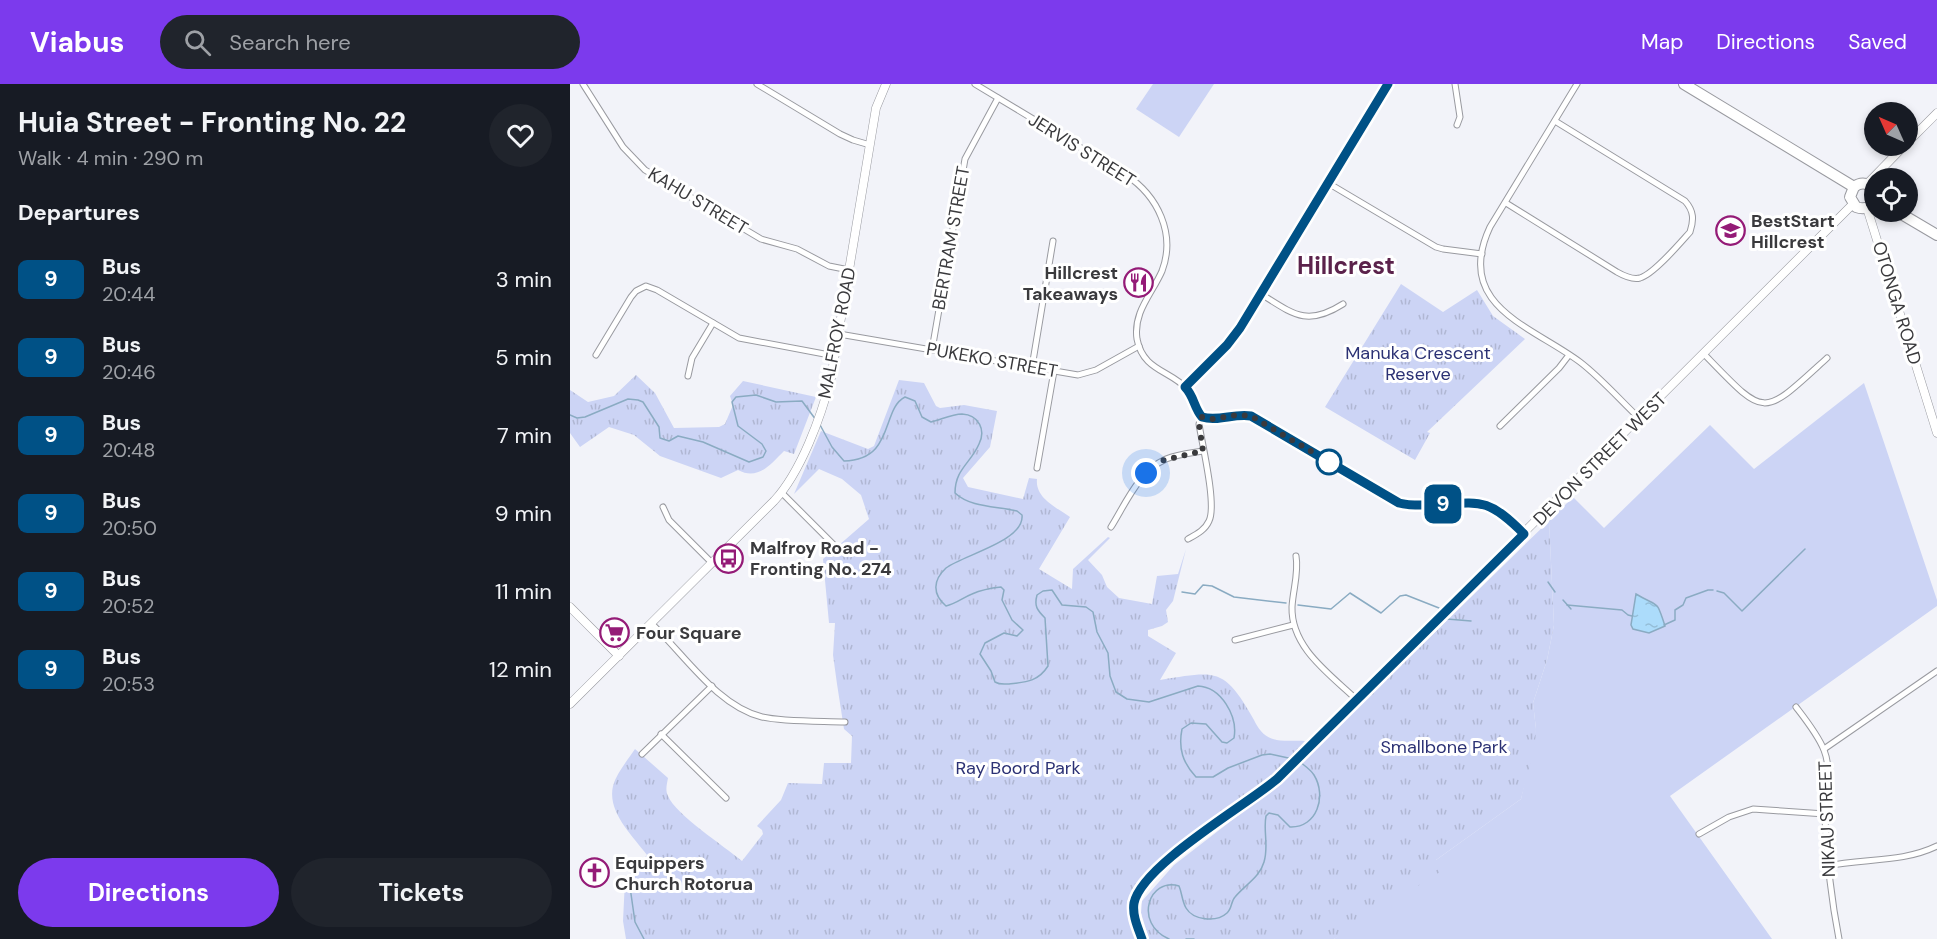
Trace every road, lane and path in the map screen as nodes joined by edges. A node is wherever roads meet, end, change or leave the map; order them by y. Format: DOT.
graph roads {
  1 [pos="583,84"];
  2 [pos="757,84"];
  3 [pos="886,84"];
  4 [pos="975,84"];
  5 [pos="1388,84"];
  6 [pos="1455,84"];
  7 [pos="1577,84"];
  8 [pos="1684,84"];
  9 [pos="998,98"];
  10 [pos="1937,113"];
  11 [pos="1554,121"];
  12 [pos="1457,125"];
  13 [pos="1918,132"];
  14 [pos="870,145"];
  15 [pos="1896,156"];
  16 [pos="1887,168"];
  17 [pos="1328,183"];
  18 [pos="1864,184"];
  19 [pos="1854,187"];
  20 [pos="1506,203"];
  21 [pos="1853,204"];
  22 [pos="1864,206"];
  23 [pos="1876,222"];
  24 [pos="1915,222"];
  25 [pos="1937,235"];
  26 [pos="1053,241"];
  27 [pos="1482,254"];
  28 [pos="849,270"];
  29 [pos="1261,294"];
  30 [pos="1343,304"];
  31 [pos="713,323"];
  32 [pos="839,334"];
  33 [pos="1139,346"];
  34 [pos="932,350"];
  35 [pos="1704,354"];
  36 [pos="596,355"];
  37 [pos="1569,355"];
  38 [pos="835,356"];
  39 [pos="1827,358"];
  40 [pos="1032,367"];
  41 [pos="1054,371"];
  42 [pos="688,376"];
  43 [pos="1185,387"];
  44 [pos="1202,417"];
  45 [pos="1640,419"];
  46 [pos="1500,426"];
  47 [pos="1937,433"];
  48 [pos="1203,451"];
  49 [pos="1037,468"];
  50 [pos="782,493"];
  51 [pos="663,507"];
  52 [pos="1110,527"];
  53 [pos="1524,534"];
  54 [pos="1188,539"];
  55 [pos="836,547"];
  56 [pos="1296,556"];
  57 [pos="712,563"];
  58 [pos="570,607"];
  59 [pos="651,623"];
  60 [pos="1293,626"];
  61 [pos="1235,640"];
  62 [pos="619,656"];
  63 [pos="1937,671"];
  64 [pos="712,686"];
  65 [pos="1357,700"];
  66 [pos="570,704"];
  67 [pos="1796,707"];
  68 [pos="845,722"];
  69 [pos="661,734"];
  70 [pos="1824,749"];
  71 [pos="642,754"];
  72 [pos="726,798"];
  73 [pos="1825,814"];
  74 [pos="1699,834"];
  75 [pos="1937,846"];
  76 [pos="1827,866"];
  77 [pos="1142,939"];
  78 [pos="1839,939"];
  1 -- 28 [label="street, KAHU STREET"];
  2 -- 14 [label="street"];
  3 -- 14 [label="main road, MALFROY ROAD"];
  4 -- 9 [label="street, JERVIS STREET"];
  5 -- 17 [label="street"];
  6 -- 12 [label="street"];
  7 -- 11 [label="street"];
  8 -- 19 [label="highway"];
  9 -- 33 [label="street, JERVIS STREET"];
  9 -- 34 [label="street, BERTRAM STREET"];
  10 -- 13 [label="main road"];
  11 -- 20 [label="street"];
  11 -- 20 [label="street"];
  14 -- 28 [label="main road, MALFROY ROAD"];
  15 -- 16 [label="main road"];
  17 -- 27 [label="street"];
  17 -- 29 [label="street"];
  18 -- 19 [label="highway"];
  19 -- 21 [label="highway"];
  20 -- 27 [label="street"];
  21 -- 22 [label="highway"];
  21 -- 35 [label="main road, DEVON STREET WEST"];
  23 -- 47 [label="main road, OTONGA ROAD"];
  24 -- 25 [label="highway"];
  26 -- 40 [label="street"];
  27 -- 37 [label="street"];
  28 -- 32 [label="main road, MALFROY ROAD"];
  29 -- 30 [label="street"];
  29 -- 43 [label="street"];
  31 -- 36 [label="street"];
  31 -- 38 [label="street"];
  31 -- 42 [label="street"];
  32 -- 34 [label="street, PUKEKO STREET"];
  32 -- 38 [label="main road, MALFROY ROAD"];
  33 -- 41 [label="street, PUKEKO STREET"];
  33 -- 43 [label="street"];
  34 -- 40 [label="street, PUKEKO STREET"];
  35 -- 39 [label="street"];
  35 -- 45 [label="main road, DEVON STREET WEST"];
  37 -- 45 [label="street"];
  37 -- 46 [label="street"];
  38 -- 50 [label="main road, MALFROY ROAD"];
  40 -- 41 [label="street, PUKEKO STREET"];
  41 -- 49 [label="street"];
  43 -- 44 [label="street"];
  44 -- 48 [label="street"];
  44 -- 53 [label="street"];
  45 -- 53 [label="main road, DEVON STREET WEST"];
  48 -- 52 [label="street"];
  48 -- 54 [label="street"];
  50 -- 55 [label="street"];
  50 -- 57 [label="main road, MALFROY ROAD"];
  51 -- 57 [label="street"];
  53 -- 65 [label="main road, DEVON STREET WEST"];
  56 -- 60 [label="street"];
  57 -- 59 [label="main road, MALFROY ROAD"];
  58 -- 62 [label="main road"];
  59 -- 62 [label="main road, MALFROY ROAD"];
  59 -- 64 [label="street"];
  60 -- 61 [label="street"];
  60 -- 65 [label="street"];
  62 -- 66 [label="main road, MALFROY ROAD"];
  63 -- 70 [label="street"];
  64 -- 68 [label="street"];
  64 -- 69 [label="street"];
  65 -- 77 [label="main road, DEVON STREET WEST"];
  67 -- 70 [label="street, NIKAU STREET"];
  69 -- 71 [label="street"];
  69 -- 72 [label="street"];
  70 -- 73 [label="street, NIKAU STREET"];
  73 -- 74 [label="street"];
  73 -- 76 [label="street, NIKAU STREET"];
  75 -- 76 [label="street"];
  76 -- 78 [label="street, NIKAU STREET"];
}
